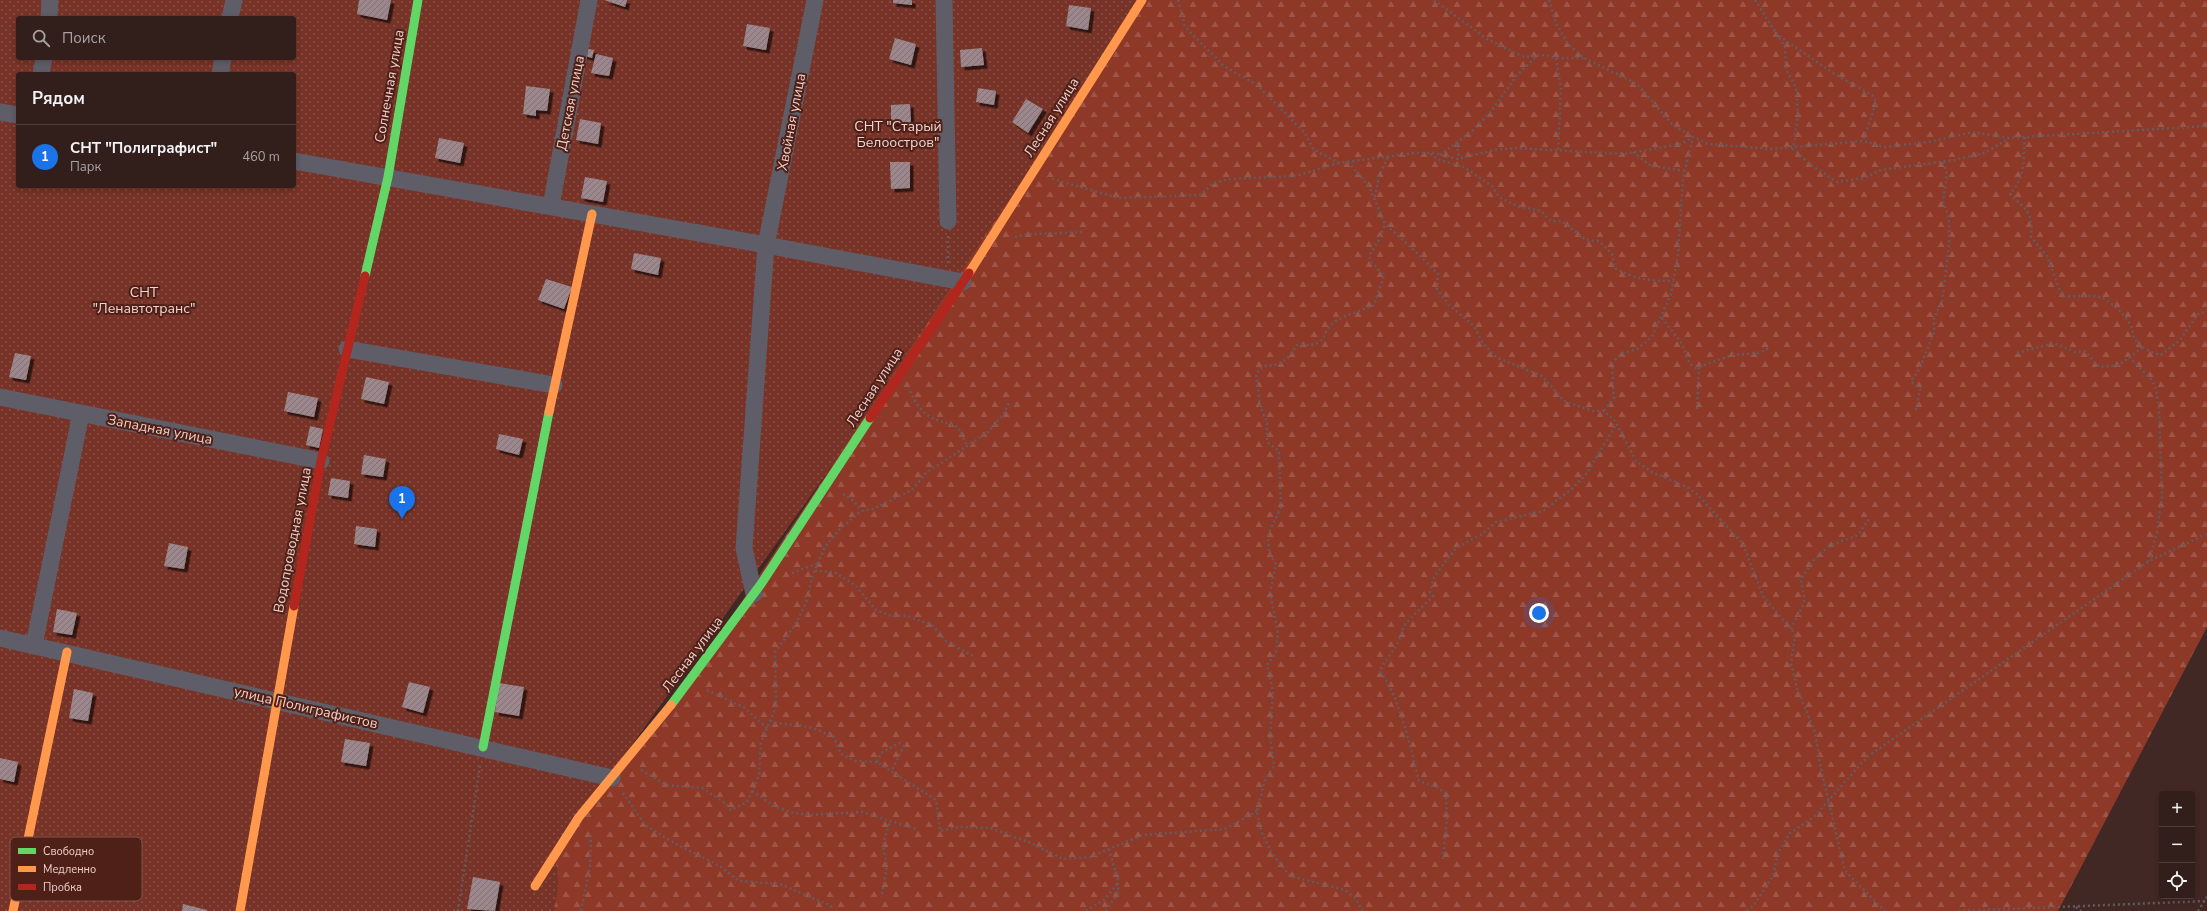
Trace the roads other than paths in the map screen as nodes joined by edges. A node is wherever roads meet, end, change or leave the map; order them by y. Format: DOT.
graph roads {
  1 [pos="50,0"];
  2 [pos="234,0"];
  3 [pos="418,0"];
  4 [pos="589,0"];
  5 [pos="815,0"];
  6 [pos="944,0"];
  7 [pos="1142,0"];
  8 [pos="49,16"];
  9 [pos="230,16"];
  10 [pos="44,60"];
  11 [pos="223,60"];
  12 [pos="41,72"];
  13 [pos="220,72"];
  14 [pos="0,112"];
  15 [pos="16,115"];
  16 [pos="296,161"];
  17 [pos="388,178"];
  18 [pos="551,206"];
  19 [pos="592,214"];
  20 [pos="948,221"];
  21 [pos="766,245"];
  22 [pos="955,281"];
  23 [pos="347,349"];
  24 [pos="554,385"];
  25 [pos="0,397"];
  26 [pos="82,413"];
  27 [pos="321,461"];
  28 [pos="754,594"];
  29 [pos="0,638"];
  30 [pos="34,645"];
  31 [pos="66,652"];
  32 [pos="276,700"];
  33 [pos="483,747"];
  34 [pos="612,778"];
  35 [pos="28,837"];
  36 [pos="535,886"];
  37 [pos="15,901"];
  38 [pos="13,911"];
  39 [pos="240,911"];
  1 -- 8 [label="street"];
  2 -- 9 [label="street"];
  3 -- 17 [label="street, Солнечная улица"];
  4 -- 18 [label="street, Детская улица"];
  5 -- 21 [label="street, Хвойная улица"];
  6 -- 20 [label="street"];
  7 -- 22 [label="street, Лесная улица"];
  10 -- 12 [label="street"];
  11 -- 13 [label="street"];
  14 -- 15 [label="street"];
  16 -- 17 [label="street"];
  17 -- 18 [label="street"];
  17 -- 23 [label="street, Водопроводная улица"];
  18 -- 19 [label="street"];
  19 -- 21 [label="street"];
  19 -- 24 [label="street"];
  21 -- 22 [label="street"];
  21 -- 28 [label="street, Хвойная улица"];
  22 -- 28 [label="street, Лесная улица"];
  23 -- 24 [label="street"];
  23 -- 27 [label="street, Водопроводная улица"];
  24 -- 33 [label="street"];
  25 -- 26 [label="street, Западная улица"];
  26 -- 27 [label="street, Западная улица"];
  26 -- 30 [label="street"];
  27 -- 32 [label="street, Водопроводная улица"];
  28 -- 34 [label="street, Лесная улица"];
  29 -- 30 [label="street, улица Полиграфистов"];
  30 -- 31 [label="street, улица Полиграфистов"];
  31 -- 32 [label="street, улица Полиграфистов"];
  31 -- 35 [label="street"];
  32 -- 33 [label="street, улица Полиграфистов"];
  32 -- 39 [label="street, Водопроводная улица"];
  33 -- 34 [label="street, улица Полиграфистов"];
  34 -- 36 [label="street, Лесная улица"];
  37 -- 38 [label="street"];
}
